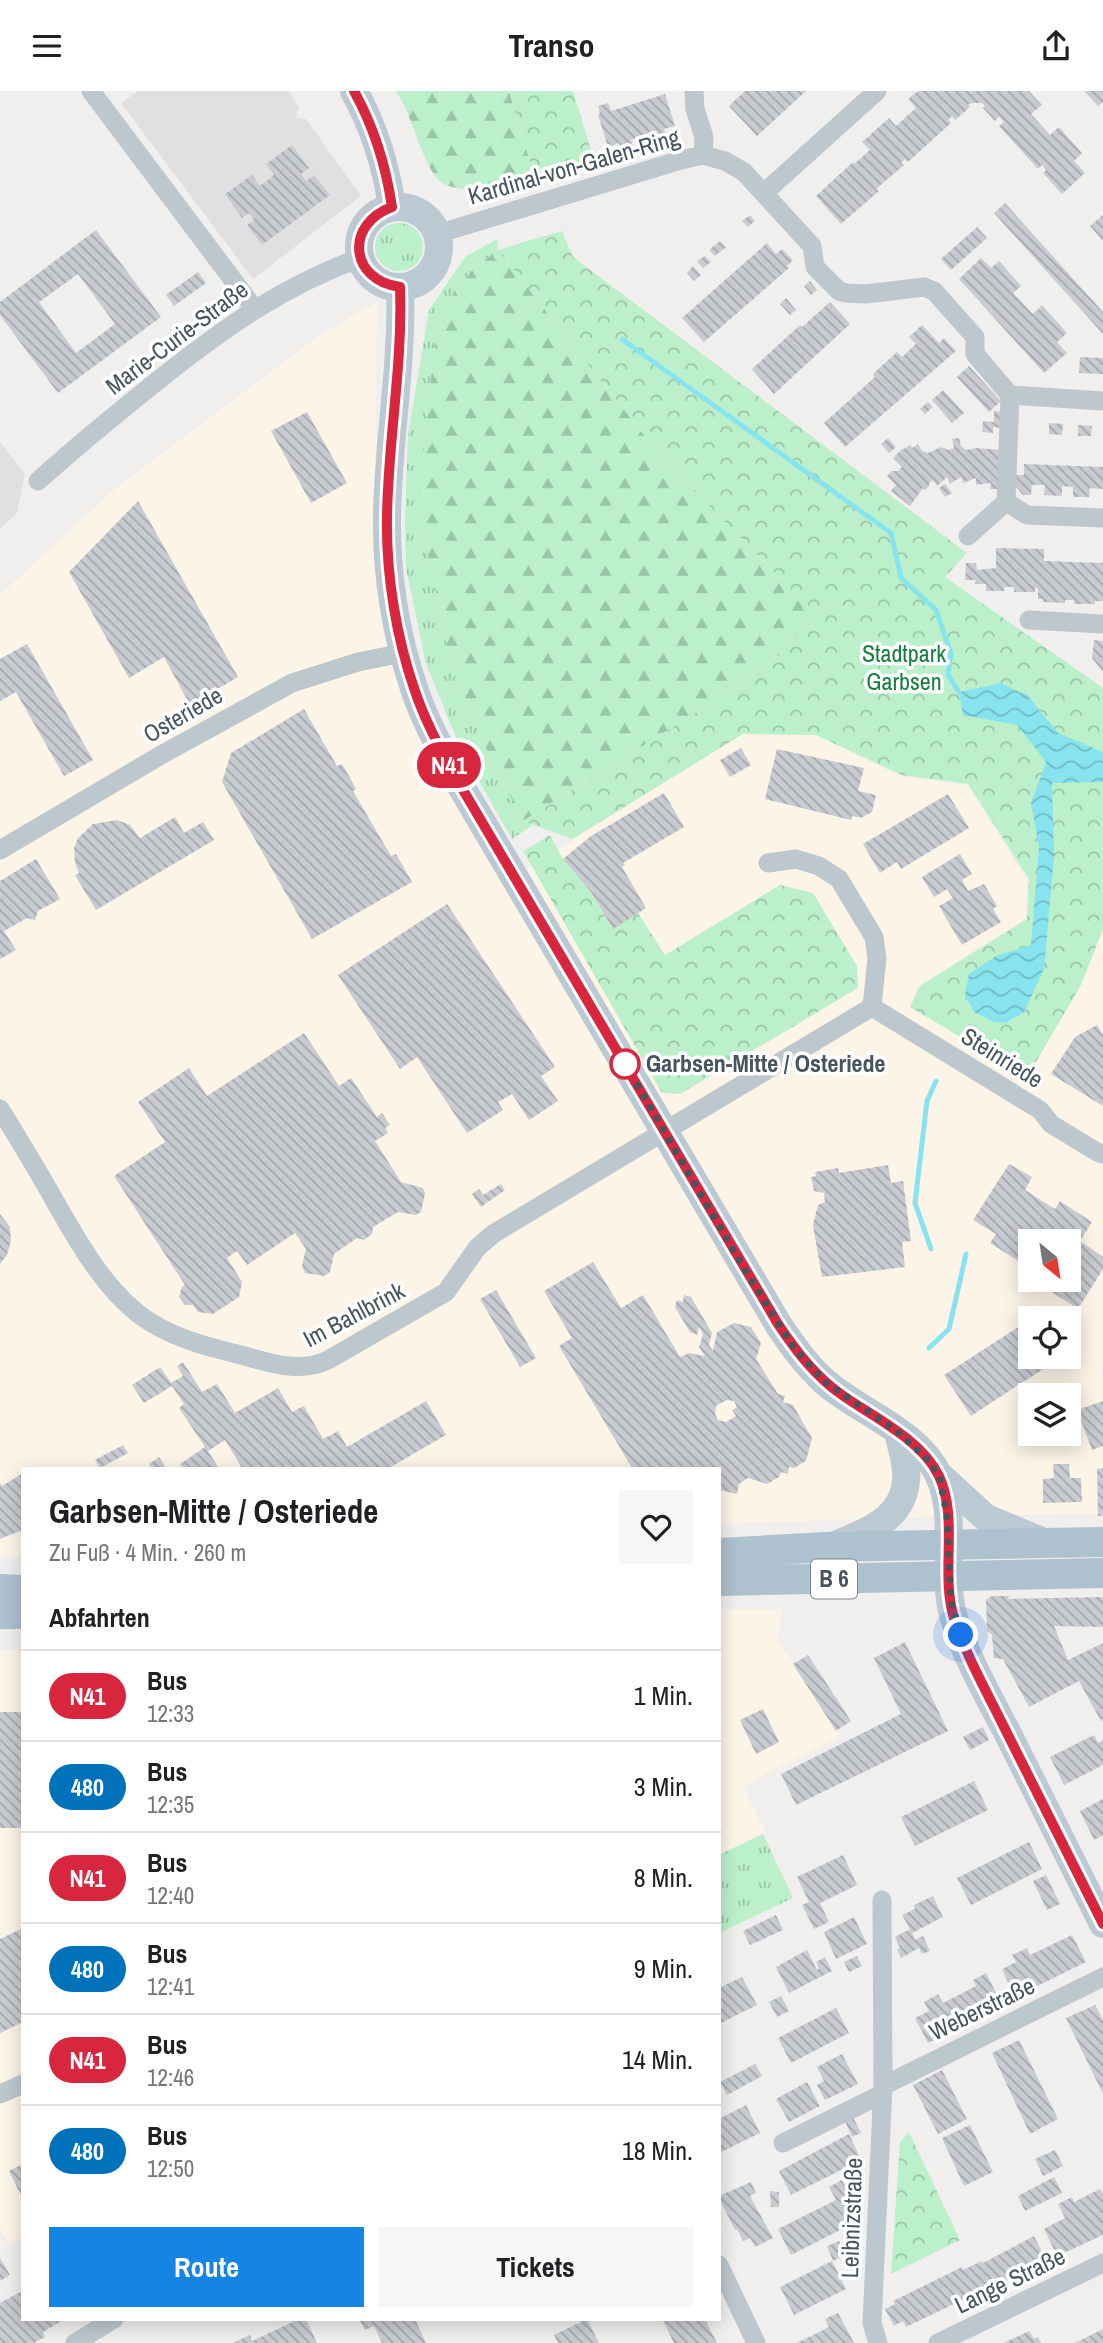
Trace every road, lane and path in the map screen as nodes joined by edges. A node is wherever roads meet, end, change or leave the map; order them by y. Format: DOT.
graph roads {
  1 [pos="91,91"];
  2 [pos="354,91"];
  3 [pos="694,91"];
  4 [pos="877,91"];
  5 [pos="703,155"];
  6 [pos="764,193"];
  7 [pos="392,207"];
  8 [pos="437,234"];
  9 [pos="360,258"];
  10 [pos="400,287"];
  11 [pos="254,308"];
  12 [pos="1010,394"];
  13 [pos="1103,401"];
  14 [pos="38,481"];
  15 [pos="1006,502"];
  16 [pos="1103,518"];
  17 [pos="968,536"];
  18 [pos="1029,620"];
  19 [pos="1103,624"];
  20 [pos="403,653"];
  21 [pos="0,850"];
  22 [pos="768,863"];
  23 [pos="872,1007"];
  24 [pos="0,1109"];
  25 [pos="665,1131"];
  26 [pos="1103,1154"];
  27 [pos="898,1432"];
  28 [pos="939,1475"];
  29 [pos="1103,1542"];
  30 [pos="1046,1543"];
  31 [pos="948,1546"];
  32 [pos="827,1548"];
  33 [pos="721,1553"];
  34 [pos="1103,1573"];
  35 [pos="950,1576"];
  36 [pos="721,1581"];
  37 [pos="0,1589"];
  38 [pos="21,1590"];
  39 [pos="0,1613"];
  40 [pos="21,1614"];
  41 [pos="882,1900"];
  42 [pos="1103,1924"];
  43 [pos="1103,1977"];
  44 [pos="21,2085"];
  45 [pos="882,2090"];
  46 [pos="0,2094"];
  47 [pos="783,2143"];
  48 [pos="1103,2263"];
  49 [pos="721,2269"];
  50 [pos="111,2321"];
  51 [pos="75,2343"];
  52 [pos="756,2343"];
  53 [pos="878,2343"];
  54 [pos="938,2343"];
  1 -- 11 [label="street"];
  2 -- 7 [label="street"];
  3 -- 5 [label="street, Kardinal-von-Galen-Ring"];
  4 -- 6 [label="street"];
  5 -- 6 [label="street"];
  5 -- 8 [label="street, Kardinal-von-Galen-Ring"];
  6 -- 12 [label="street"];
  7 -- 8 [label="street"];
  7 -- 9 [label="street"];
  8 -- 10 [label="street"];
  9 -- 10 [label="street"];
  9 -- 11 [label="street, Marie-Curie-Straße"];
  10 -- 20 [label="street"];
  11 -- 14 [label="street, Marie-Curie-Straße"];
  12 -- 13 [label="street"];
  12 -- 15 [label="street"];
  15 -- 16 [label="street"];
  15 -- 17 [label="street"];
  18 -- 19 [label="street"];
  20 -- 21 [label="street, Osteriede"];
  20 -- 25 [label="street"];
  22 -- 23 [label="street"];
  23 -- 25 [label="street"];
  23 -- 26 [label="street, Steinriede"];
  24 -- 25 [label="street, Im Bahlbrink"];
  25 -- 27 [label="street"];
  27 -- 28 [label="street"];
  27 -- 32 [label="street"];
  28 -- 30 [label="street"];
  28 -- 31 [label="street"];
  29 -- 30 [label="main road, B 6"];
  30 -- 31 [label="main road, B 6"];
  31 -- 32 [label="main road, B 6"];
  31 -- 35 [label="street"];
  32 -- 33 [label="main road, B 6"];
  34 -- 35 [label="main road, B 6"];
  35 -- 36 [label="main road, B 6"];
  35 -- 42 [label="street"];
  37 -- 38 [label="main road"];
  39 -- 40 [label="main road"];
  41 -- 45 [label="street, Leibnizstraße"];
  43 -- 45 [label="street, Weberstraße"];
  44 -- 46 [label="street"];
  45 -- 47 [label="street"];
  45 -- 53 [label="street, Leibnizstraße"];
  48 -- 54 [label="street, Lange Straße"];
  49 -- 52 [label="street"];
  50 -- 51 [label="street"];
}
